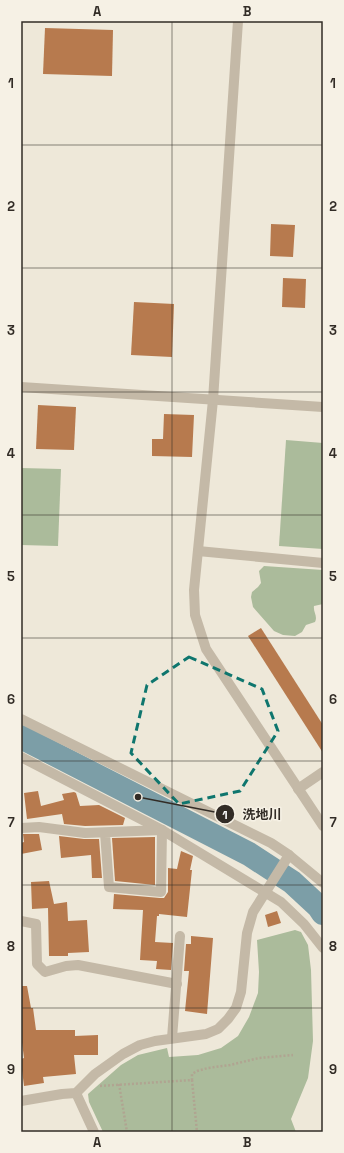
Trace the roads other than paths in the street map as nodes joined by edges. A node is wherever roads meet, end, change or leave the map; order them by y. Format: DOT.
graph roads {
  1 [pos="238,21"];
  2 [pos="21,387"];
  3 [pos="213,400"];
  4 [pos="323,407"];
  5 [pos="198,551"];
  6 [pos="323,563"];
  7 [pos="21,719"];
  8 [pos="21,757"];
  9 [pos="323,772"];
  10 [pos="298,789"];
  11 [pos="323,826"];
  12 [pos="21,828"];
  13 [pos="162,830"];
  14 [pos="105,833"];
  15 [pos="287,859"];
  16 [pos="323,883"];
  17 [pos="268,889"];
  18 [pos="21,921"];
  19 [pos="180,936"];
  20 [pos="323,948"];
  21 [pos="177,984"];
  22 [pos="172,1038"];
  23 [pos="79,1090"];
  24 [pos="21,1101"];
  25 [pos="94,1132"];
  1 -- 3 [label="street"];
  2 -- 3 [label="street"];
  3 -- 4 [label="street"];
  3 -- 5 [label="street"];
  5 -- 6 [label="street"];
  5 -- 10 [label="street"];
  7 -- 15 [label="street"];
  8 -- 13 [label="street"];
  9 -- 10 [label="street"];
  10 -- 11 [label="street"];
  12 -- 14 [label="street"];
  13 -- 14 [label="street"];
  13 -- 14 [label="street"];
  13 -- 17 [label="street"];
  15 -- 16 [label="street"];
  15 -- 17 [label="street"];
  17 -- 20 [label="street"];
  17 -- 22 [label="street"];
  18 -- 21 [label="street"];
  19 -- 21 [label="street"];
  21 -- 22 [label="street"];
  22 -- 23 [label="street"];
  23 -- 24 [label="street"];
  23 -- 25 [label="street"];
}
